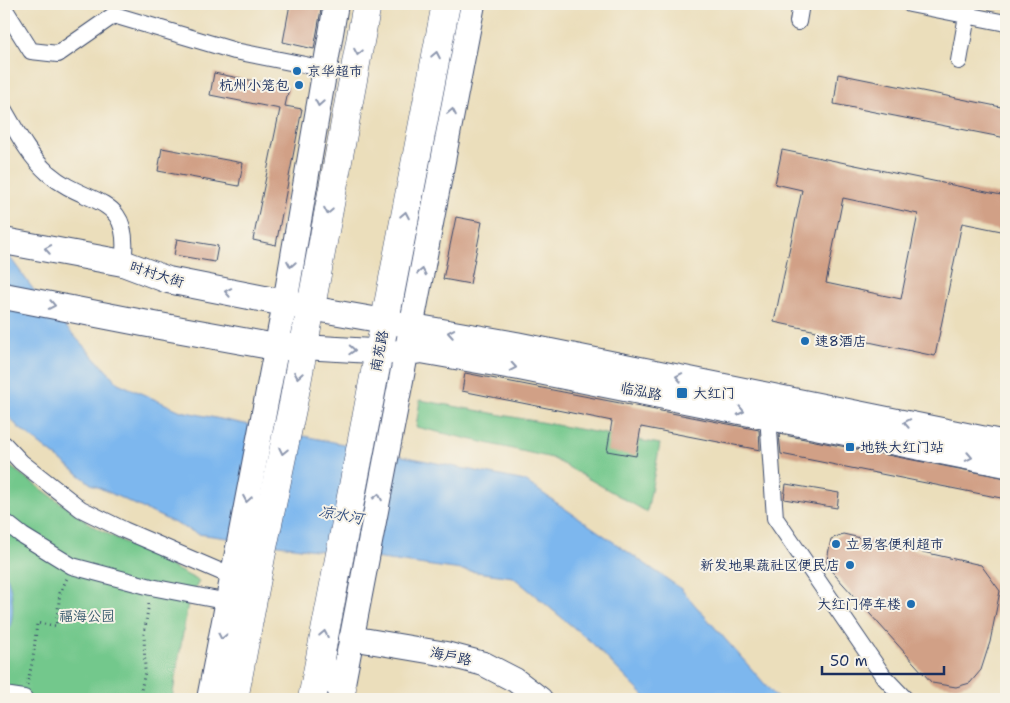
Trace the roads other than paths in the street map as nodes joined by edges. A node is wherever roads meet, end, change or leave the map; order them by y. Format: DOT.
graph roads {
  1 [pos="336,4"];
  2 [pos="367,4"];
  3 [pos="446,4"];
  4 [pos="473,4"];
  5 [pos="801,4"];
  6 [pos="910,4"];
  7 [pos="4,8"];
  8 [pos="111,9"];
  9 [pos="968,9"];
  10 [pos="798,22"];
  11 [pos="1006,23"];
  12 [pos="959,61"];
  13 [pos="325,69"];
  14 [pos="4,110"];
  15 [pos="4,241"];
  16 [pos="123,263"];
  17 [pos="4,296"];
  18 [pos="297,306"];
  19 [pos="385,322"];
  20 [pos="411,326"];
  21 [pos="276,347"];
  22 [pos="303,347"];
  23 [pos="379,351"];
  24 [pos="406,353"];
  25 [pos="770,417"];
  26 [pos="1006,443"];
  27 [pos="4,444"];
  28 [pos="1006,465"];
  29 [pos="4,521"];
  30 [pos="249,555"];
  31 [pos="233,577"];
  32 [pos="229,602"];
  33 [pos="351,638"];
  34 [pos="319,663"];
  35 [pos="341,693"];
  36 [pos="4,695"];
  37 [pos="24,698"];
  38 [pos="209,699"];
  39 [pos="234,699"];
  40 [pos="312,699"];
  41 [pos="540,699"];
  42 [pos="905,699"];
  1 -- 13 [label="street"];
  2 -- 18 [label="highway, one-way"];
  19 -- 3 [label="highway, 南苑路, one-way"];
  20 -- 4 [label="street, one-way"];
  5 -- 10 [label="street"];
  6 -- 9 [label="street"];
  7 -- 8 [label="street"];
  8 -- 13 [label="street"];
  9 -- 11 [label="street"];
  9 -- 12 [label="street"];
  13 -- 18 [label="street, one-way"];
  14 -- 16 [label="street"];
  16 -- 15 [label="main road, 时村大街, one-way"];
  18 -- 16 [label="main road, 时村大街, one-way"];
  17 -- 21 [label="main road, one-way"];
  18 -- 19 [label="street, 临泓路"];
  18 -- 21 [label="street"];
  18 -- 22 [label="highway"];
  19 -- 20 [label="street, 临泓路"];
  19 -- 23 [label="highway, 南苑路"];
  20 -- 24 [label="street"];
  26 -- 20 [label="street, 临泓路, one-way"];
  21 -- 22 [label="main road"];
  21 -- 30 [label="street, one-way"];
  22 -- 23 [label="street, 临泓路, one-way"];
  22 -- 30 [label="highway, one-way"];
  23 -- 24 [label="street, 临泓路"];
  34 -- 23 [label="highway, 南苑路, one-way"];
  24 -- 25 [label="street, 临泓路, one-way"];
  33 -- 24 [label="street, one-way"];
  25 -- 28 [label="street, 临泓路, one-way"];
  25 -- 42 [label="street"];
  27 -- 31 [label="street"];
  29 -- 32 [label="street"];
  30 -- 31 [label="street"];
  30 -- 39 [label="highway"];
  31 -- 32 [label="street"];
  32 -- 38 [label="street, one-way"];
  33 -- 35 [label="street"];
  33 -- 41 [label="street, 海户路"];
  34 -- 35 [label="highway"];
  34 -- 40 [label="highway, 南苑路"];
  36 -- 37 [label="street"];
}
